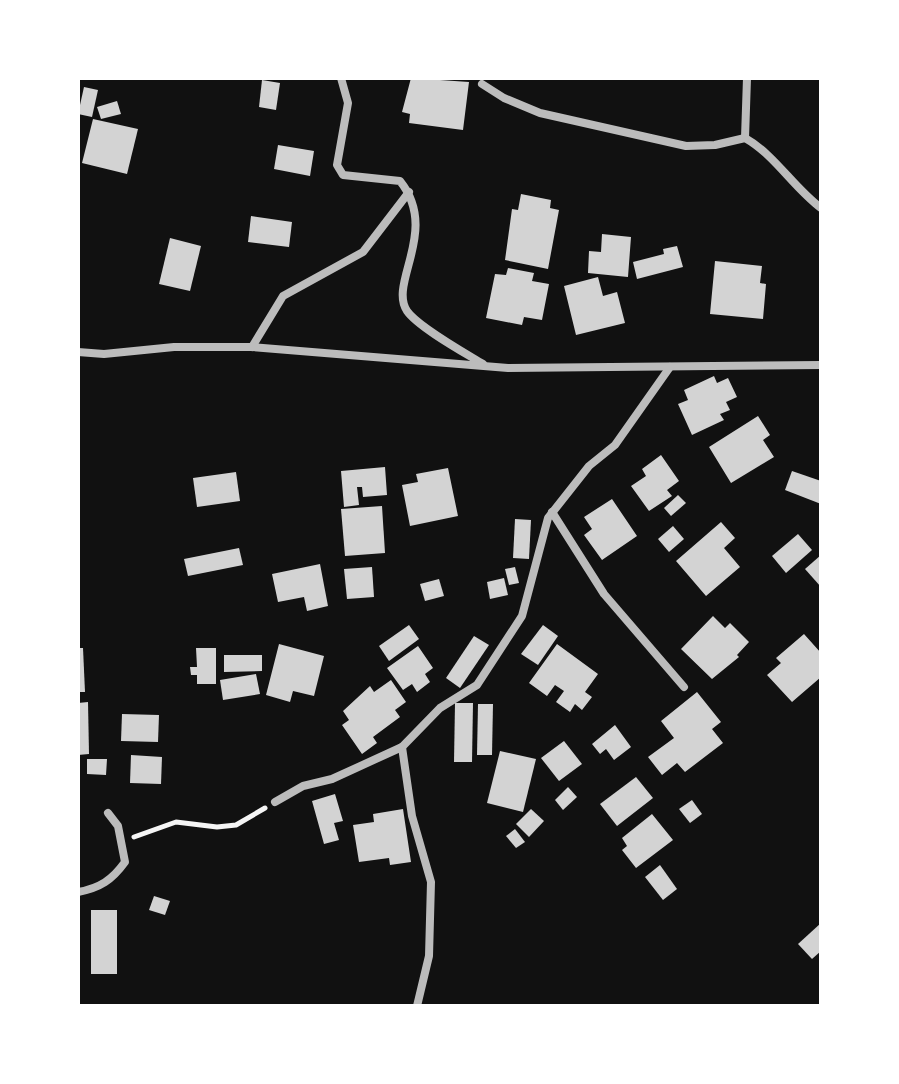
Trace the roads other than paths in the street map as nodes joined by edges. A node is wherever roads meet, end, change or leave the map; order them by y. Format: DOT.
graph roads {
  1 [pos="341,78"];
  2 [pos="747,78"];
  3 [pos="482,84"];
  4 [pos="745,138"];
  5 [pos="409,192"];
  6 [pos="821,208"];
  7 [pos="252,347"];
  8 [pos="78,352"];
  9 [pos="821,365"];
  10 [pos="488,366"];
  11 [pos="670,367"];
  12 [pos="552,512"];
  13 [pos="684,687"];
  14 [pos="402,747"];
  15 [pos="275,802"];
  16 [pos="108,813"];
  17 [pos="78,892"];
  18 [pos="417,1006"];
  1 -- 5 [label="street"];
  2 -- 4 [label="street"];
  3 -- 4 [label="street"];
  4 -- 6 [label="street"];
  5 -- 7 [label="street"];
  5 -- 10 [label="street"];
  7 -- 8 [label="street"];
  7 -- 10 [label="street"];
  9 -- 11 [label="street"];
  10 -- 11 [label="street"];
  11 -- 12 [label="street"];
  12 -- 13 [label="street"];
  12 -- 14 [label="street"];
  14 -- 15 [label="street"];
  14 -- 18 [label="street"];
  16 -- 17 [label="street"];
}
